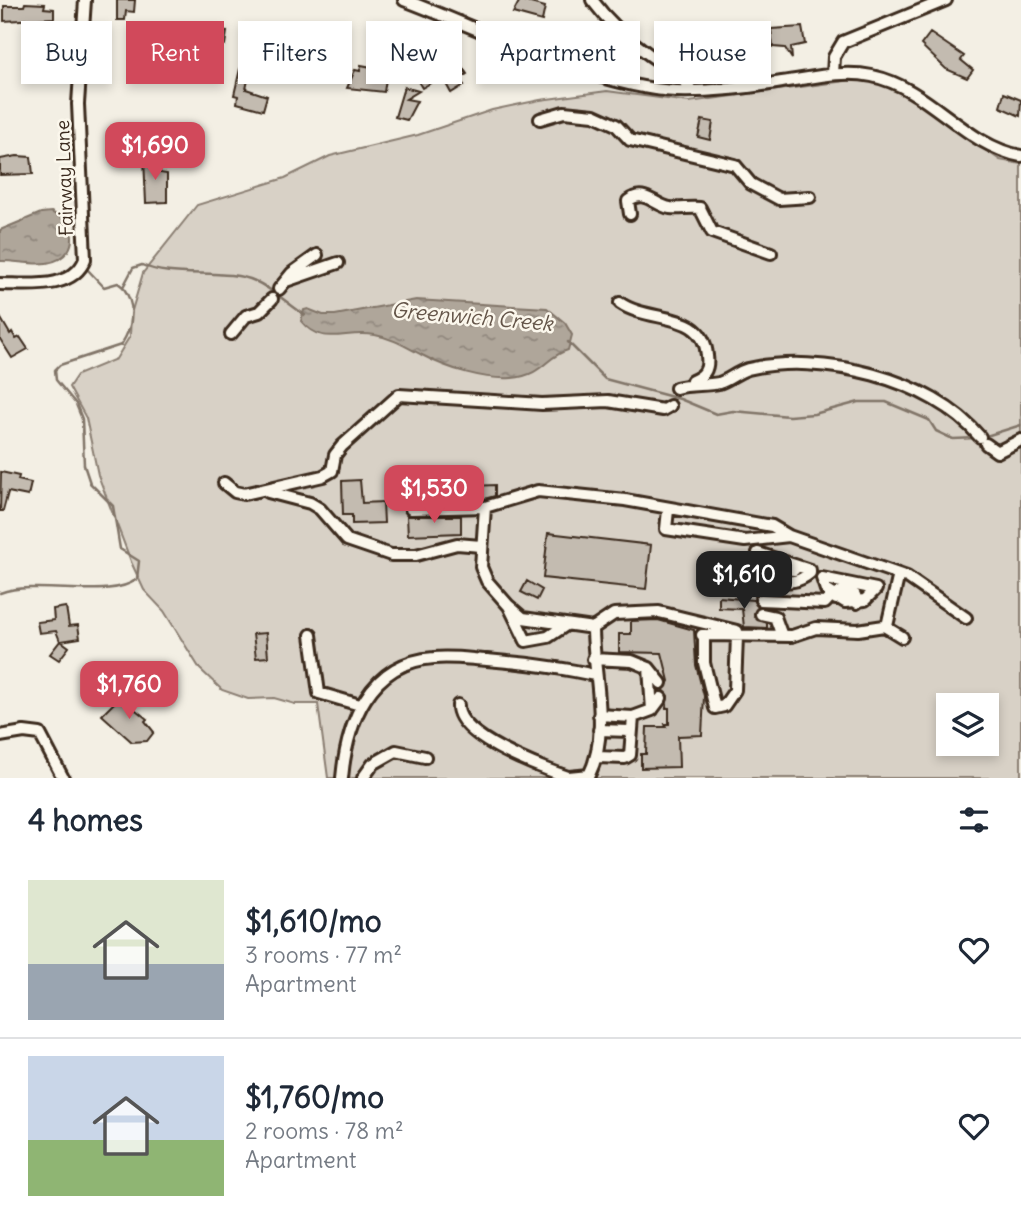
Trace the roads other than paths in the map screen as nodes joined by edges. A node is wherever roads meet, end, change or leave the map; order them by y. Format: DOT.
graph roads {
  1 [pos="85,0"];
  2 [pos="404,0"];
  3 [pos="592,0"];
  4 [pos="946,0"];
  5 [pos="833,74"];
  6 [pos="692,91"];
  7 [pos="540,119"];
  8 [pos="1021,156"];
  9 [pos="810,197"];
  10 [pos="630,214"];
  11 [pos="771,253"];
  12 [pos="317,255"];
  13 [pos="338,263"];
  14 [pos="0,284"];
  15 [pos="279,290"];
  16 [pos="620,303"];
  17 [pos="232,334"];
  18 [pos="670,406"];
  19 [pos="1021,440"];
  20 [pos="223,483"];
  21 [pos="265,491"];
  22 [pos="485,507"];
  23 [pos="411,509"];
  24 [pos="668,510"];
  25 [pos="789,536"];
  26 [pos="481,545"];
  27 [pos="899,574"];
  28 [pos="845,595"];
  29 [pos="761,600"];
  30 [pos="508,606"];
  31 [pos="761,614"];
  32 [pos="967,618"];
  33 [pos="566,625"];
  34 [pos="887,626"];
  35 [pos="593,628"];
  36 [pos="311,635"];
  37 [pos="737,636"];
  38 [pos="782,636"];
  39 [pos="750,637"];
  40 [pos="902,637"];
  41 [pos="526,641"];
  42 [pos="593,659"];
  43 [pos="517,662"];
  44 [pos="649,668"];
  45 [pos="594,675"];
  46 [pos="661,683"];
  47 [pos="661,698"];
  48 [pos="360,705"];
  49 [pos="458,705"];
  50 [pos="652,710"];
  51 [pos="598,715"];
  52 [pos="634,717"];
  53 [pos="598,730"];
  54 [pos="631,731"];
  55 [pos="0,736"];
  56 [pos="425,757"];
  57 [pos="597,757"];
  58 [pos="547,773"];
  59 [pos="563,777"];
  60 [pos="63,778"];
  61 [pos="342,778"];
  62 [pos="363,778"];
  1 -- 14 [label="street, Fairway Lane"];
  2 -- 6 [label="street"];
  3 -- 6 [label="street"];
  4 -- 5 [label="street"];
  5 -- 6 [label="street"];
  5 -- 8 [label="street"];
  7 -- 9 [label="street"];
  10 -- 11 [label="street"];
  12 -- 15 [label="street"];
  13 -- 15 [label="street"];
  15 -- 17 [label="street"];
  16 -- 19 [label="street"];
  18 -- 21 [label="street"];
  20 -- 21 [label="street"];
  21 -- 26 [label="street"];
  22 -- 23 [label="street"];
  22 -- 24 [label="street"];
  22 -- 26 [label="street"];
  24 -- 25 [label="street"];
  24 -- 25 [label="street"];
  25 -- 27 [label="street"];
  26 -- 30 [label="street"];
  27 -- 32 [label="street"];
  27 -- 34 [label="street"];
  28 -- 29 [label="street"];
  30 -- 33 [label="street"];
  30 -- 41 [label="street"];
  31 -- 38 [label="street"];
  33 -- 35 [label="street"];
  33 -- 41 [label="street"];
  34 -- 38 [label="street"];
  34 -- 40 [label="street"];
  35 -- 39 [label="street"];
  35 -- 42 [label="street"];
  36 -- 48 [label="street"];
  37 -- 37 [label="street"];
  37 -- 39 [label="street"];
  38 -- 39 [label="street"];
  41 -- 43 [label="street"];
  42 -- 44 [label="street"];
  42 -- 45 [label="street"];
  43 -- 45 [label="street"];
  43 -- 48 [label="street"];
  44 -- 46 [label="street"];
  44 -- 50 [label="street"];
  45 -- 51 [label="street"];
  47 -- 50 [label="street"];
  48 -- 61 [label="street"];
  49 -- 58 [label="street"];
  50 -- 52 [label="street"];
  51 -- 52 [label="street"];
  51 -- 53 [label="street"];
  52 -- 54 [label="street"];
  53 -- 54 [label="street"];
  53 -- 57 [label="street"];
  54 -- 57 [label="street"];
  55 -- 60 [label="street"];
  56 -- 62 [label="street"];
  57 -- 59 [label="street"];
  58 -- 59 [label="street"];
}
